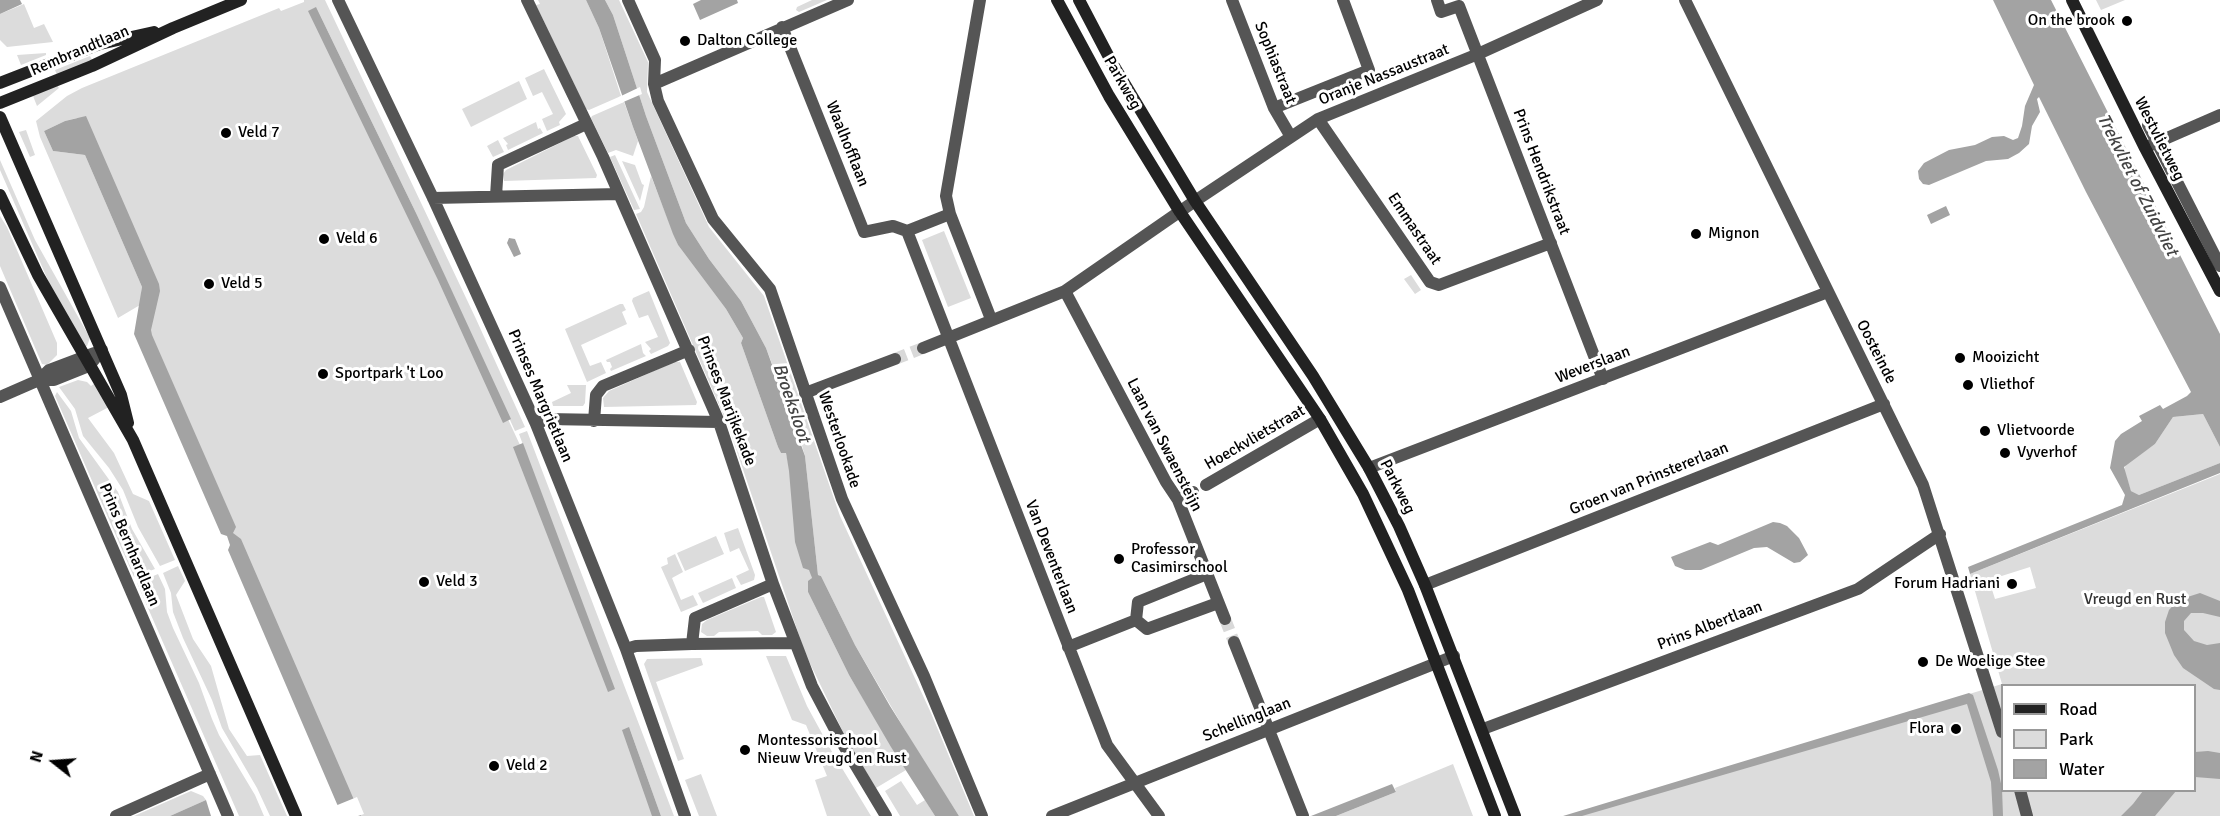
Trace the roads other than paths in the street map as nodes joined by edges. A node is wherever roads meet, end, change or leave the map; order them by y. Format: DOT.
graph roads {
  1 [pos="241,0"];
  2 [pos="338,0"];
  3 [pos="527,0"];
  4 [pos="628,0"];
  5 [pos="848,0"];
  6 [pos="980,0"];
  7 [pos="1058,0"];
  8 [pos="1079,0"];
  9 [pos="1232,0"];
  10 [pos="1342,0"];
  11 [pos="1597,0"];
  12 [pos="1685,0"];
  13 [pos="2072,0"];
  14 [pos="1439,6"];
  15 [pos="782,27"];
  16 [pos="173,28"];
  17 [pos="1478,54"];
  18 [pos="0,83"];
  19 [pos="654,84"];
  20 [pos="0,103"];
  21 [pos="1274,108"];
  22 [pos="2220,115"];
  23 [pos="0,117"];
  24 [pos="1318,119"];
  25 [pos="586,124"];
  26 [pos="2148,125"];
  27 [pos="1291,137"];
  28 [pos="2158,142"];
  29 [pos="2145,148"];
  30 [pos="619,194"];
  31 [pos="0,195"];
  32 [pos="495,196"];
  33 [pos="434,198"];
  34 [pos="1195,201"];
  35 [pos="1180,212"];
  36 [pos="950,214"];
  37 [pos="907,231"];
  38 [pos="1551,243"];
  39 [pos="2220,266"];
  40 [pos="0,287"];
  41 [pos="1065,291"];
  42 [pos="2220,291"];
  43 [pos="1828,292"];
  44 [pos="991,319"];
  45 [pos="948,338"];
  46 [pos="922,348"];
  47 [pos="102,350"];
  48 [pos="689,350"];
  49 [pos="895,358"];
  50 [pos="86,361"];
  51 [pos="1603,379"];
  52 [pos="39,380"];
  53 [pos="805,393"];
  54 [pos="0,397"];
  55 [pos="1884,404"];
  56 [pos="1320,418"];
  57 [pos="594,421"];
  58 [pos="719,422"];
  59 [pos="536,424"];
  60 [pos="133,440"];
  61 [pos="1369,468"];
  62 [pos="1206,485"];
  63 [pos="1193,492"];
  64 [pos="1178,500"];
  65 [pos="1940,534"];
  66 [pos="1207,574"];
  67 [pos="773,584"];
  68 [pos="1425,585"];
  69 [pos="1218,603"];
  70 [pos="1225,619"];
  71 [pos="1136,620"];
  72 [pos="1234,642"];
  73 [pos="794,643"];
  74 [pos="692,644"];
  75 [pos="1068,647"];
  76 [pos="626,650"];
  77 [pos="1454,656"];
  78 [pos="1437,663"];
  79 [pos="1269,729"];
  80 [pos="1482,729"];
  81 [pos="2001,729"];
  82 [pos="210,774"];
  83 [pos="1135,783"];
  84 [pos="2021,792"];
  85 [pos="116,816"];
  86 [pos="228,816"];
  87 [pos="296,816"];
  88 [pos="685,816"];
  89 [pos="886,816"];
  90 [pos="982,816"];
  91 [pos="1052,816"];
  92 [pos="1159,816"];
  93 [pos="1303,816"];
  94 [pos="1495,816"];
  95 [pos="1515,816"];
  96 [pos="2027,816"];
  1 -- 16 [label="street, Rembrandtlaan"];
  2 -- 33 [label="street, Prinses Margrietlaan"];
  3 -- 25 [label="street, Prinses Marijkekade"];
  4 -- 19 [label="street, Westerlookade"];
  5 -- 15 [label="street"];
  6 -- 36 [label="street"];
  7 -- 35 [label="street, Parkweg"];
  8 -- 34 [label="street, Parkweg"];
  9 -- 21 [label="street, Sophiastraat"];
  10 -- 21 [label="street, Oranje Nassaustraat"];
  11 -- 17 [label="street, Oranje Nassaustraat"];
  12 -- 43 [label="street, Oosteinde"];
  13 -- 29 [label="street, Westvlietweg"];
  14 -- 17 [label="street, Prins Hendrikstraat"];
  15 -- 19 [label="street"];
  15 -- 37 [label="street, Waalhofflaan"];
  16 -- 18 [label="street, Rembrandtlaan"];
  16 -- 20 [label="street, Rembrandtlaan"];
  17 -- 24 [label="street, Oranje Nassaustraat"];
  17 -- 38 [label="street, Prins Hendrikstraat"];
  19 -- 53 [label="street, Westerlookade"];
  21 -- 27 [label="street, Sophiastraat"];
  22 -- 28 [label="street"];
  23 -- 47 [label="street"];
  24 -- 27 [label="street, Oranje Nassaustraat"];
  24 -- 38 [label="street, Emmastraat"];
  25 -- 30 [label="street, Prinses Marijkekade"];
  25 -- 32 [label="street"];
  26 -- 28 [label="street, Westvlietweg"];
  27 -- 34 [label="street, Oranje Nassaustraat"];
  28 -- 29 [label="street"];
  28 -- 39 [label="street, Westvlietweg"];
  29 -- 42 [label="street, Westvlietweg"];
  30 -- 32 [label="street"];
  30 -- 48 [label="street, Prinses Marijkekade"];
  31 -- 50 [label="street"];
  32 -- 33 [label="street"];
  33 -- 59 [label="street, Prinses Margrietlaan"];
  34 -- 35 [label="street"];
  34 -- 61 [label="street, Parkweg"];
  35 -- 41 [label="street"];
  35 -- 56 [label="street, Parkweg"];
  36 -- 37 [label="street"];
  36 -- 44 [label="street"];
  37 -- 45 [label="street, Van Deventerlaan"];
  38 -- 51 [label="street, Prins Hendrikstraat"];
  40 -- 52 [label="street, Prins Bernhardlaan"];
  41 -- 44 [label="street"];
  41 -- 64 [label="street, Laan van Swaensteijn"];
  43 -- 51 [label="street, Weverslaan"];
  43 -- 55 [label="street, Oosteinde"];
  44 -- 45 [label="street"];
  45 -- 46 [label="street"];
  45 -- 75 [label="street, Van Deventerlaan"];
  47 -- 50 [label="street"];
  47 -- 60 [label="street"];
  48 -- 57 [label="street"];
  48 -- 58 [label="street, Prinses Marijkekade"];
  49 -- 53 [label="street"];
  50 -- 52 [label="street"];
  50 -- 60 [label="street"];
  51 -- 61 [label="street, Weverslaan"];
  52 -- 54 [label="street"];
  52 -- 82 [label="street, Prins Bernhardlaan"];
  53 -- 90 [label="street, Westerlookade"];
  55 -- 65 [label="street, Oosteinde"];
  55 -- 68 [label="street, Groen van Prinstererlaan"];
  56 -- 62 [label="street, Hoeckvlietstraat"];
  56 -- 78 [label="street, Parkweg"];
  57 -- 58 [label="street"];
  57 -- 59 [label="street"];
  58 -- 67 [label="street, Prinses Marijkekade"];
  59 -- 76 [label="street, Prinses Margrietlaan"];
  60 -- 87 [label="street"];
  61 -- 68 [label="street, Parkweg"];
  63 -- 64 [label="street"];
  64 -- 66 [label="street, Laan van Swaensteijn"];
  65 -- 80 [label="street, Prins Albertlaan"];
  65 -- 81 [label="street, Oosteinde"];
  66 -- 69 [label="street, Laan van Swaensteijn"];
  66 -- 71 [label="street"];
  67 -- 73 [label="street, Prinses Marijkekade"];
  67 -- 74 [label="street"];
  68 -- 77 [label="street, Parkweg"];
  69 -- 70 [label="street, Laan van Swaensteijn"];
  69 -- 71 [label="street"];
  71 -- 75 [label="street"];
  72 -- 79 [label="street"];
  73 -- 74 [label="street"];
  73 -- 89 [label="street, Prinses Marijkekade"];
  74 -- 76 [label="street"];
  75 -- 83 [label="street, Van Deventerlaan"];
  76 -- 88 [label="street, Prinses Margrietlaan"];
  77 -- 78 [label="street, Schellinglaan"];
  77 -- 80 [label="street, Parkweg"];
  78 -- 79 [label="street, Schellinglaan"];
  78 -- 94 [label="street, Parkweg"];
  79 -- 83 [label="street, Schellinglaan"];
  79 -- 93 [label="street"];
  80 -- 95 [label="street, Parkweg"];
  82 -- 85 [label="street"];
  82 -- 86 [label="street, Prins Bernhardlaan"];
  83 -- 91 [label="street, Schellinglaan"];
  83 -- 92 [label="street, Van Deventerlaan"];
  84 -- 96 [label="street"];
}
